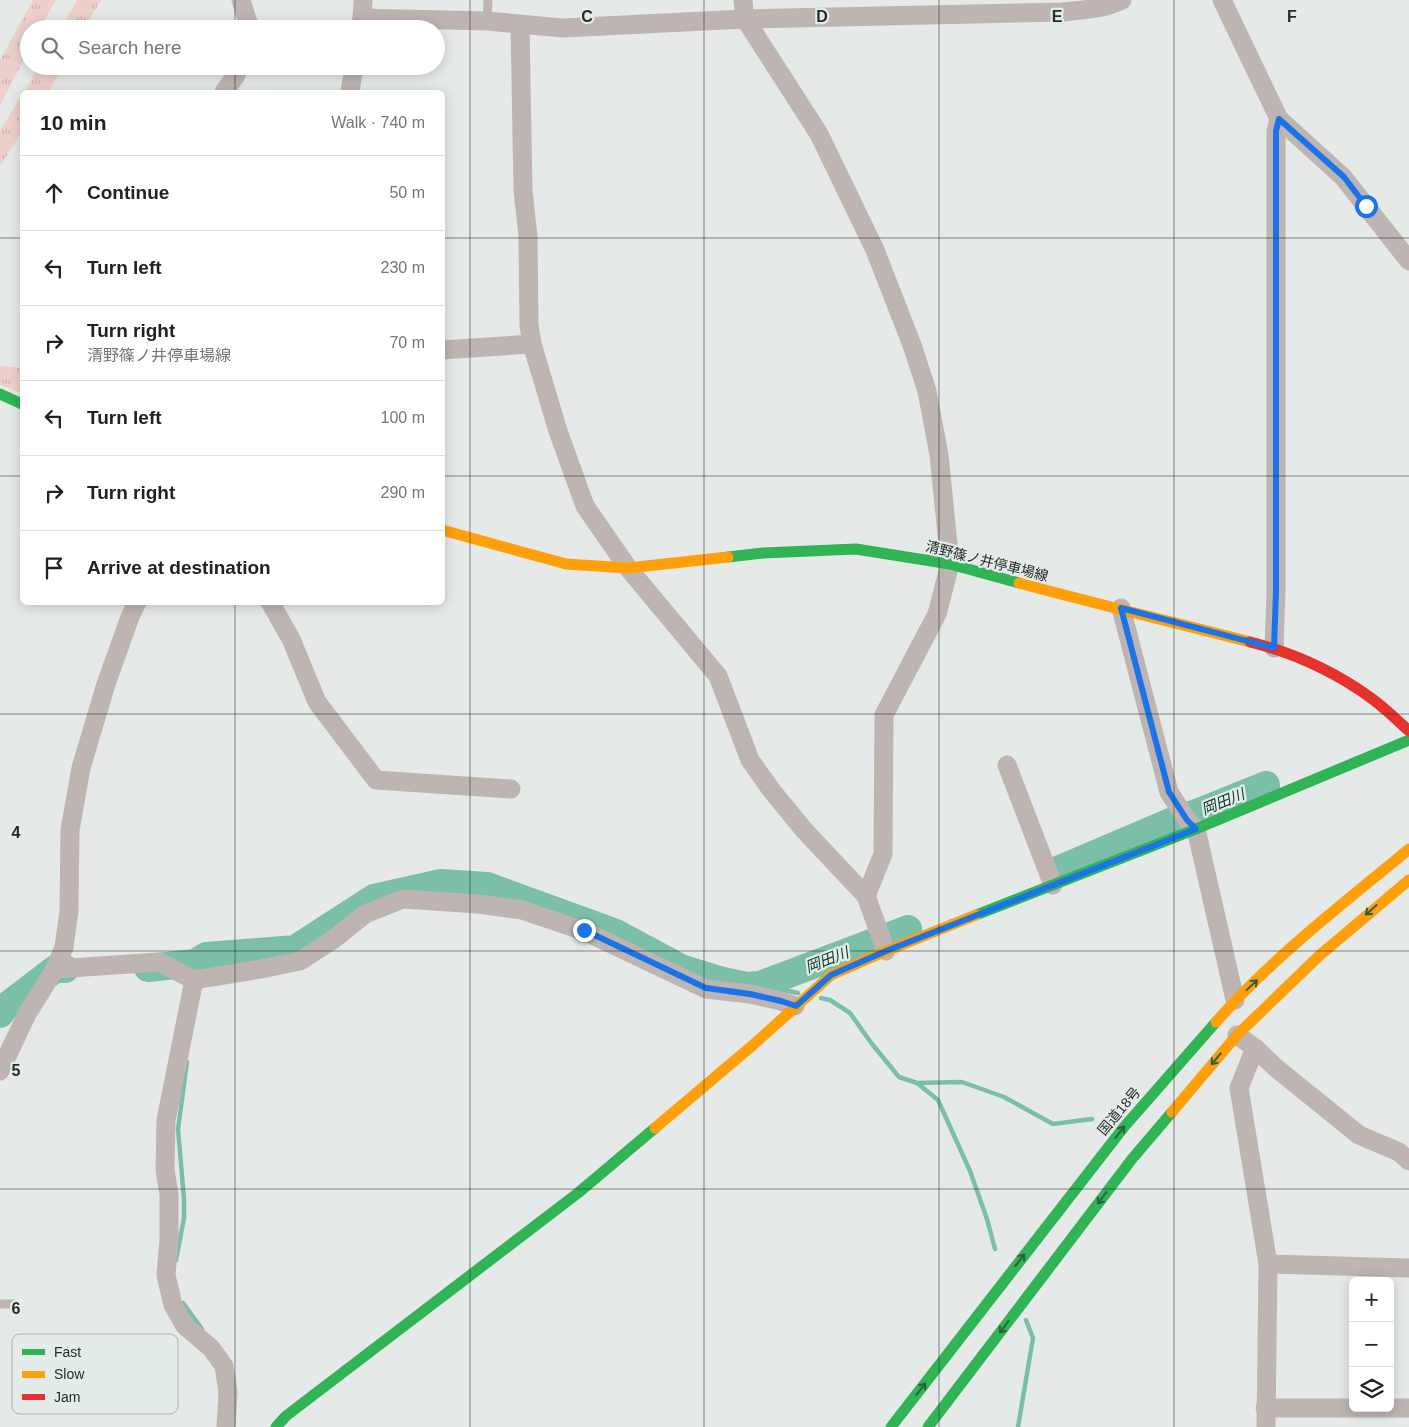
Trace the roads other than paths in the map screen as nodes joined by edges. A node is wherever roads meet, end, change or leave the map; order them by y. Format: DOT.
graph roads {
  1 [pos="241,0"];
  2 [pos="488,0"];
  3 [pos="743,0"];
  4 [pos="1122,0"];
  5 [pos="1222,0"];
  6 [pos="362,16"];
  7 [pos="745,19"];
  8 [pos="247,20"];
  9 [pos="487,21"];
  10 [pos="520,25"];
  11 [pos="236,75"];
  12 [pos="353,75"];
  13 [pos="225,90"];
  14 [pos="350,90"];
  15 [pos="1279,119"];
  16 [pos="1409,261"];
  17 [pos="532,344"];
  18 [pos="445,350"];
  19 [pos="0,394"];
  20 [pos="20,403"];
  21 [pos="445,531"];
  22 [pos="950,564"];
  23 [pos="628,568"];
  24 [pos="136,605"];
  25 [pos="272,605"];
  26 [pos="1121,608"];
  27 [pos="1274,648"];
  28 [pos="1409,731"];
  29 [pos="1409,740"];
  30 [pos="1007,765"];
  31 [pos="511,789"];
  32 [pos="1189,820"];
  33 [pos="1409,849"];
  34 [pos="1409,880"];
  35 [pos="1053,885"];
  36 [pos="866,896"];
  37 [pos="883,943"];
  38 [pos="55,969"];
  39 [pos="194,980"];
  40 [pos="1235,1000"];
  41 [pos="801,1002"];
  42 [pos="1237,1035"];
  43 [pos="1255,1048"];
  44 [pos="0,1071"];
  45 [pos="1408,1159"];
  46 [pos="1268,1264"];
  47 [pos="1409,1268"];
  48 [pos="1379,1274"];
  49 [pos="0,1304"];
  50 [pos="14,1304"];
  51 [pos="1265,1408"];
  52 [pos="1409,1408"];
  53 [pos="226,1427"];
  54 [pos="276,1427"];
  55 [pos="891,1427"];
  56 [pos="928,1427"];
  57 [pos="1266,1427"];
  1 -- 8 [label="street"];
  2 -- 9 [label="lane"];
  3 -- 7 [label="street"];
  4 -- 7 [label="street"];
  5 -- 15 [label="street"];
  6 -- 9 [label="street"];
  7 -- 10 [label="street"];
  7 -- 22 [label="street"];
  9 -- 10 [label="street"];
  10 -- 17 [label="street"];
  11 -- 13 [label="street"];
  12 -- 14 [label="street"];
  15 -- 16 [label="street"];
  15 -- 27 [label="street"];
  17 -- 18 [label="street"];
  17 -- 23 [label="street"];
  19 -- 20 [label="main road"];
  21 -- 23 [label="main road, 清野篠ノ井停車場線"];
  22 -- 23 [label="main road, 清野篠ノ井停車場線"];
  22 -- 26 [label="main road, 清野篠ノ井停車場線"];
  22 -- 36 [label="street"];
  23 -- 36 [label="street"];
  24 -- 38 [label="street"];
  25 -- 31 [label="street"];
  26 -- 27 [label="main road, 清野篠ノ井停車場線"];
  26 -- 32 [label="street"];
  27 -- 28 [label="main road, 清野篠ノ井停車場線"];
  29 -- 32 [label="main road"];
  30 -- 35 [label="street"];
  32 -- 35 [label="main road"];
  32 -- 40 [label="street"];
  40 -- 33 [label="main road, 国道18号, one-way"];
  34 -- 42 [label="main road, one-way"];
  35 -- 37 [label="main road"];
  36 -- 37 [label="street"];
  37 -- 41 [label="main road"];
  38 -- 39 [label="street"];
  38 -- 44 [label="street"];
  39 -- 41 [label="street"];
  39 -- 53 [label="street"];
  55 -- 40 [label="main road, 国道18号, one-way"];
  41 -- 54 [label="main road"];
  42 -- 43 [label="street"];
  42 -- 56 [label="main road, one-way"];
  43 -- 45 [label="street"];
  43 -- 46 [label="street"];
  46 -- 48 [label="street"];
  46 -- 51 [label="street"];
  47 -- 48 [label="street"];
  49 -- 50 [label="lane"];
  51 -- 52 [label="street"];
  51 -- 57 [label="street"];
}
